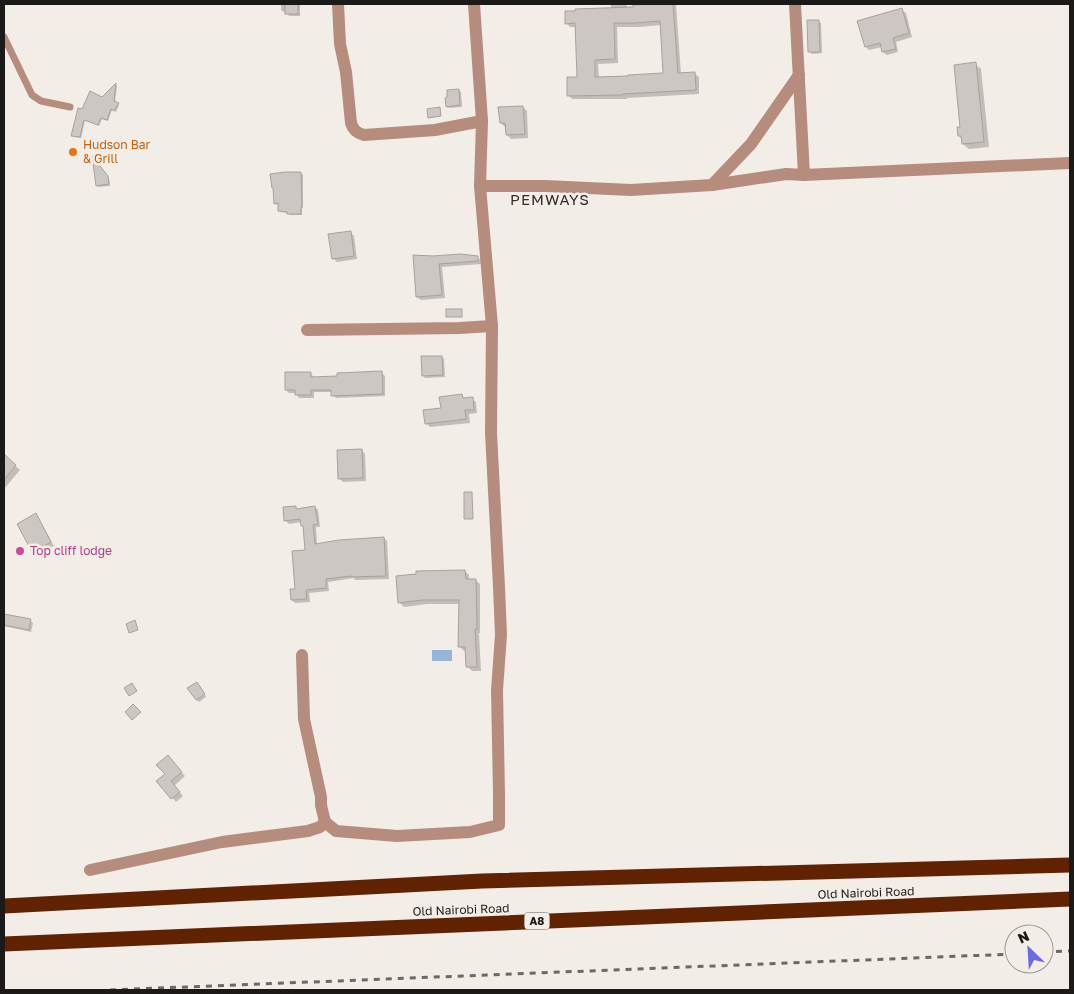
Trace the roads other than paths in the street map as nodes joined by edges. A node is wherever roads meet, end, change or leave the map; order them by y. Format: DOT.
graph roads {
  1 [pos="338,4"];
  2 [pos="474,4"];
  3 [pos="796,4"];
  4 [pos="4,37"];
  5 [pos="799,75"];
  6 [pos="70,107"];
  7 [pos="482,121"];
  8 [pos="1070,162"];
  9 [pos="804,175"];
  10 [pos="480,186"];
  11 [pos="712,186"];
  12 [pos="492,326"];
  13 [pos="307,330"];
  14 [pos="302,655"];
  15 [pos="325,822"];
  16 [pos="1070,866"];
  17 [pos="90,870"];
  18 [pos="1070,899"];
  19 [pos="4,906"];
  20 [pos="4,944"];
  1 -- 7 [label="street"];
  2 -- 7 [label="street"];
  3 -- 5 [label="street"];
  4 -- 6 [label="lane"];
  5 -- 9 [label="street"];
  5 -- 11 [label="street"];
  7 -- 10 [label="street"];
  8 -- 9 [label="street"];
  9 -- 11 [label="street"];
  10 -- 11 [label="street"];
  10 -- 12 [label="street"];
  12 -- 13 [label="street"];
  12 -- 15 [label="street"];
  14 -- 15 [label="street"];
  15 -- 17 [label="street"];
  16 -- 19 [label="highway, Old Nairobi Road"];
  18 -- 20 [label="highway, Old Nairobi Road / A8"];
}
